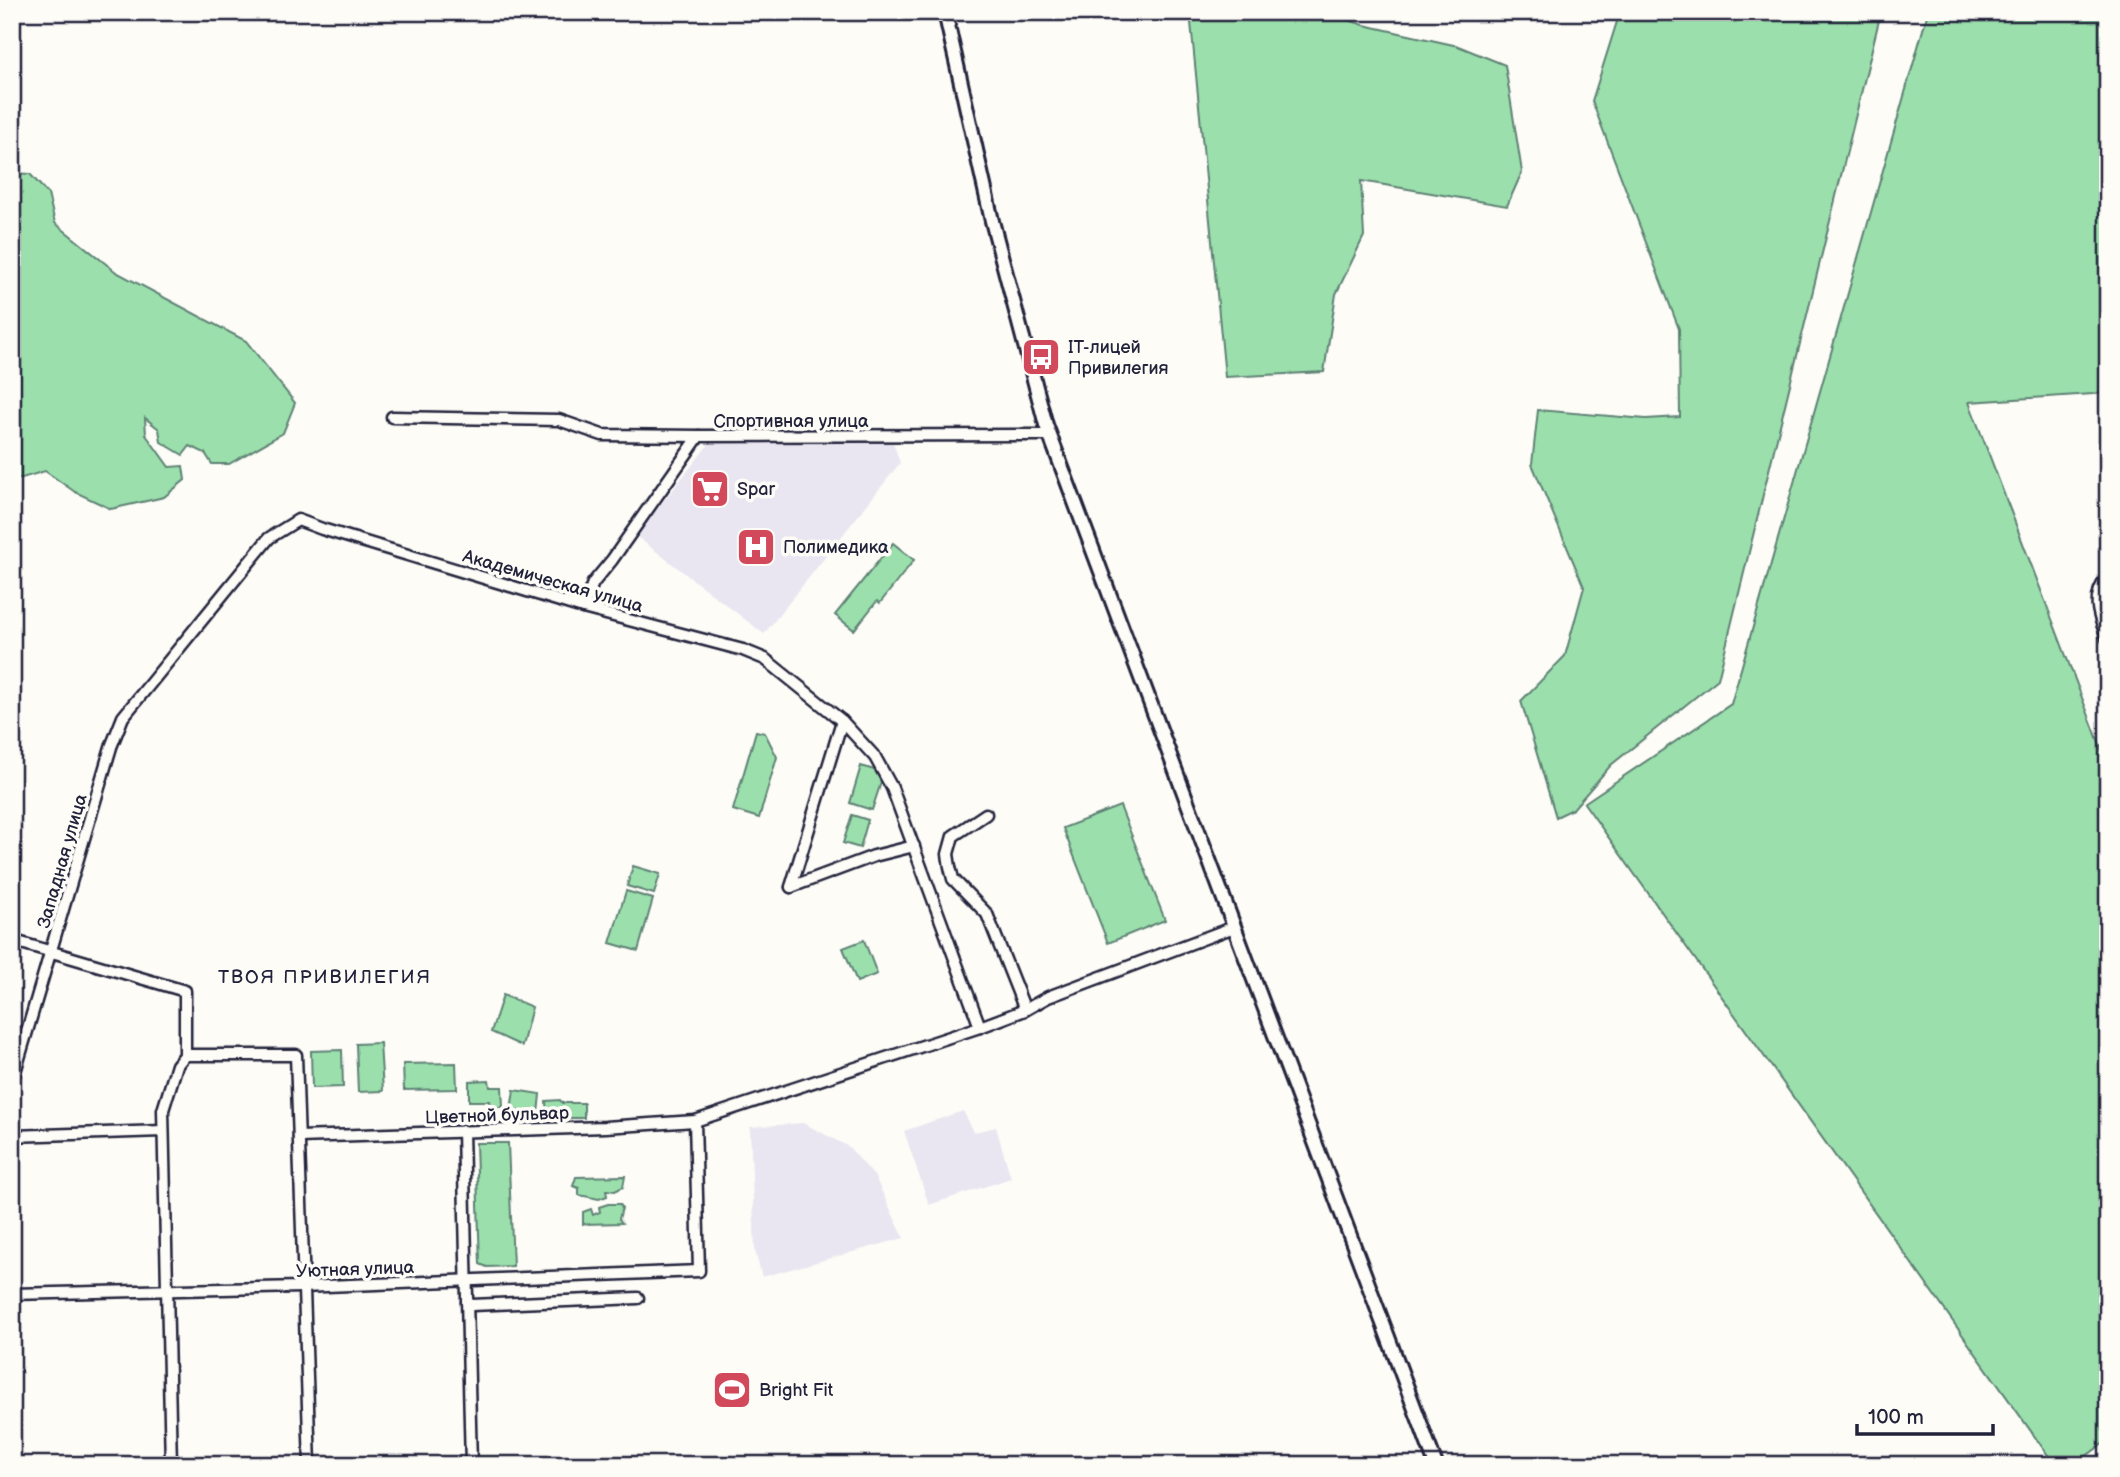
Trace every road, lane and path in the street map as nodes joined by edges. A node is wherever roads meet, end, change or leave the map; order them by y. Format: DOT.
graph roads {
  1 [pos="945,12"];
  2 [pos="392,417"];
  3 [pos="1049,435"];
  4 [pos="699,436"];
  5 [pos="2108,576"];
  6 [pos="583,608"];
  7 [pos="2108,640"];
  8 [pos="143,696"];
  9 [pos="842,721"];
  10 [pos="986,814"];
  11 [pos="914,846"];
  12 [pos="1234,927"];
  13 [pos="18,942"];
  14 [pos="51,952"];
  15 [pos="1025,1010"];
  16 [pos="980,1027"];
  17 [pos="185,1055"];
  18 [pos="12,1083"];
  19 [pos="695,1121"];
  20 [pos="163,1131"];
  21 [pos="463,1131"];
  22 [pos="12,1136"];
  23 [pos="299,1137"];
  24 [pos="468,1281"];
  25 [pos="302,1287"];
  26 [pos="167,1289"];
  27 [pos="12,1294"];
  28 [pos="638,1298"];
  29 [pos="467,1302"];
  30 [pos="12,1316"];
  31 [pos="171,1465"];
  32 [pos="310,1465"];
  33 [pos="471,1465"];
  34 [pos="1436,1465"];
  1 -- 3 [label="street"];
  2 -- 4 [label="street"];
  3 -- 4 [label="street, Спортивная улица"];
  3 -- 12 [label="street"];
  4 -- 6 [label="street, Спортивная улица"];
  5 -- 7 [label="street"];
  6 -- 8 [label="street, Академическая улица"];
  6 -- 9 [label="street, Академическая улица"];
  8 -- 14 [label="street, Западная улица"];
  9 -- 11 [label="street, Академическая улица"];
  9 -- 11 [label="street"];
  10 -- 15 [label="street"];
  11 -- 16 [label="street, Академическая улица"];
  12 -- 15 [label="street, Цветной бульвар"];
  12 -- 34 [label="street"];
  13 -- 14 [label="street"];
  14 -- 17 [label="street"];
  14 -- 18 [label="street, Западная улица"];
  15 -- 16 [label="street, Цветной бульвар"];
  16 -- 19 [label="street, Цветной бульвар"];
  17 -- 20 [label="street"];
  17 -- 23 [label="street"];
  19 -- 21 [label="street, Цветной бульвар"];
  19 -- 24 [label="street, Уютная улица"];
  20 -- 22 [label="street"];
  20 -- 26 [label="street"];
  21 -- 23 [label="street, Цветной бульвар"];
  21 -- 24 [label="street"];
  23 -- 25 [label="street"];
  24 -- 25 [label="street, Уютная улица"];
  24 -- 29 [label="street"];
  25 -- 26 [label="street, Уютная улица"];
  25 -- 32 [label="street"];
  26 -- 27 [label="street, Уютная улица"];
  26 -- 31 [label="street"];
  27 -- 30 [label="street"];
  28 -- 29 [label="street"];
  29 -- 33 [label="street"];
}
